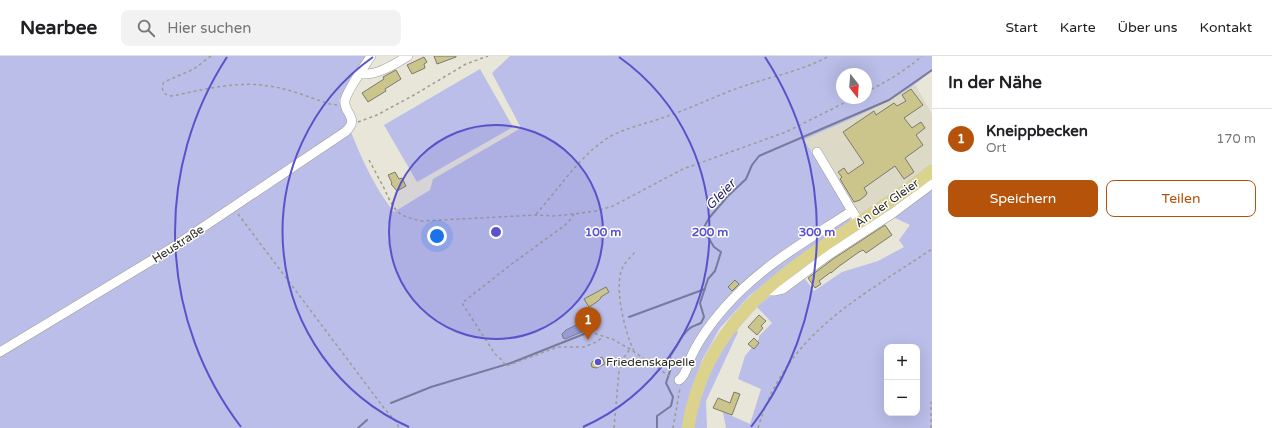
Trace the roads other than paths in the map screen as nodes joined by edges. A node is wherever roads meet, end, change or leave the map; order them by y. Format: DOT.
graph roads {
  1 [pos="372,56"];
  2 [pos="408,56"];
  3 [pos="361,73"];
  4 [pos="816,152"];
  5 [pos="932,171"];
  6 [pos="932,184"];
  7 [pos="852,211"];
  8 [pos="860,223"];
  9 [pos="765,291"];
  10 [pos="0,352"];
  11 [pos="675,379"];
  12 [pos="688,428"];
  1 -- 3 [label="street"];
  2 -- 3 [label="street"];
  3 -- 10 [label="street, Heustraße"];
  4 -- 7 [label="street"];
  5 -- 8 [label="main road, An der Gleier"];
  6 -- 9 [label="street, An der Gleier"];
  7 -- 8 [label="street"];
  7 -- 11 [label="street"];
  8 -- 9 [label="main road, An der Gleier"];
  9 -- 12 [label="main road, An der Gleier"];
}
